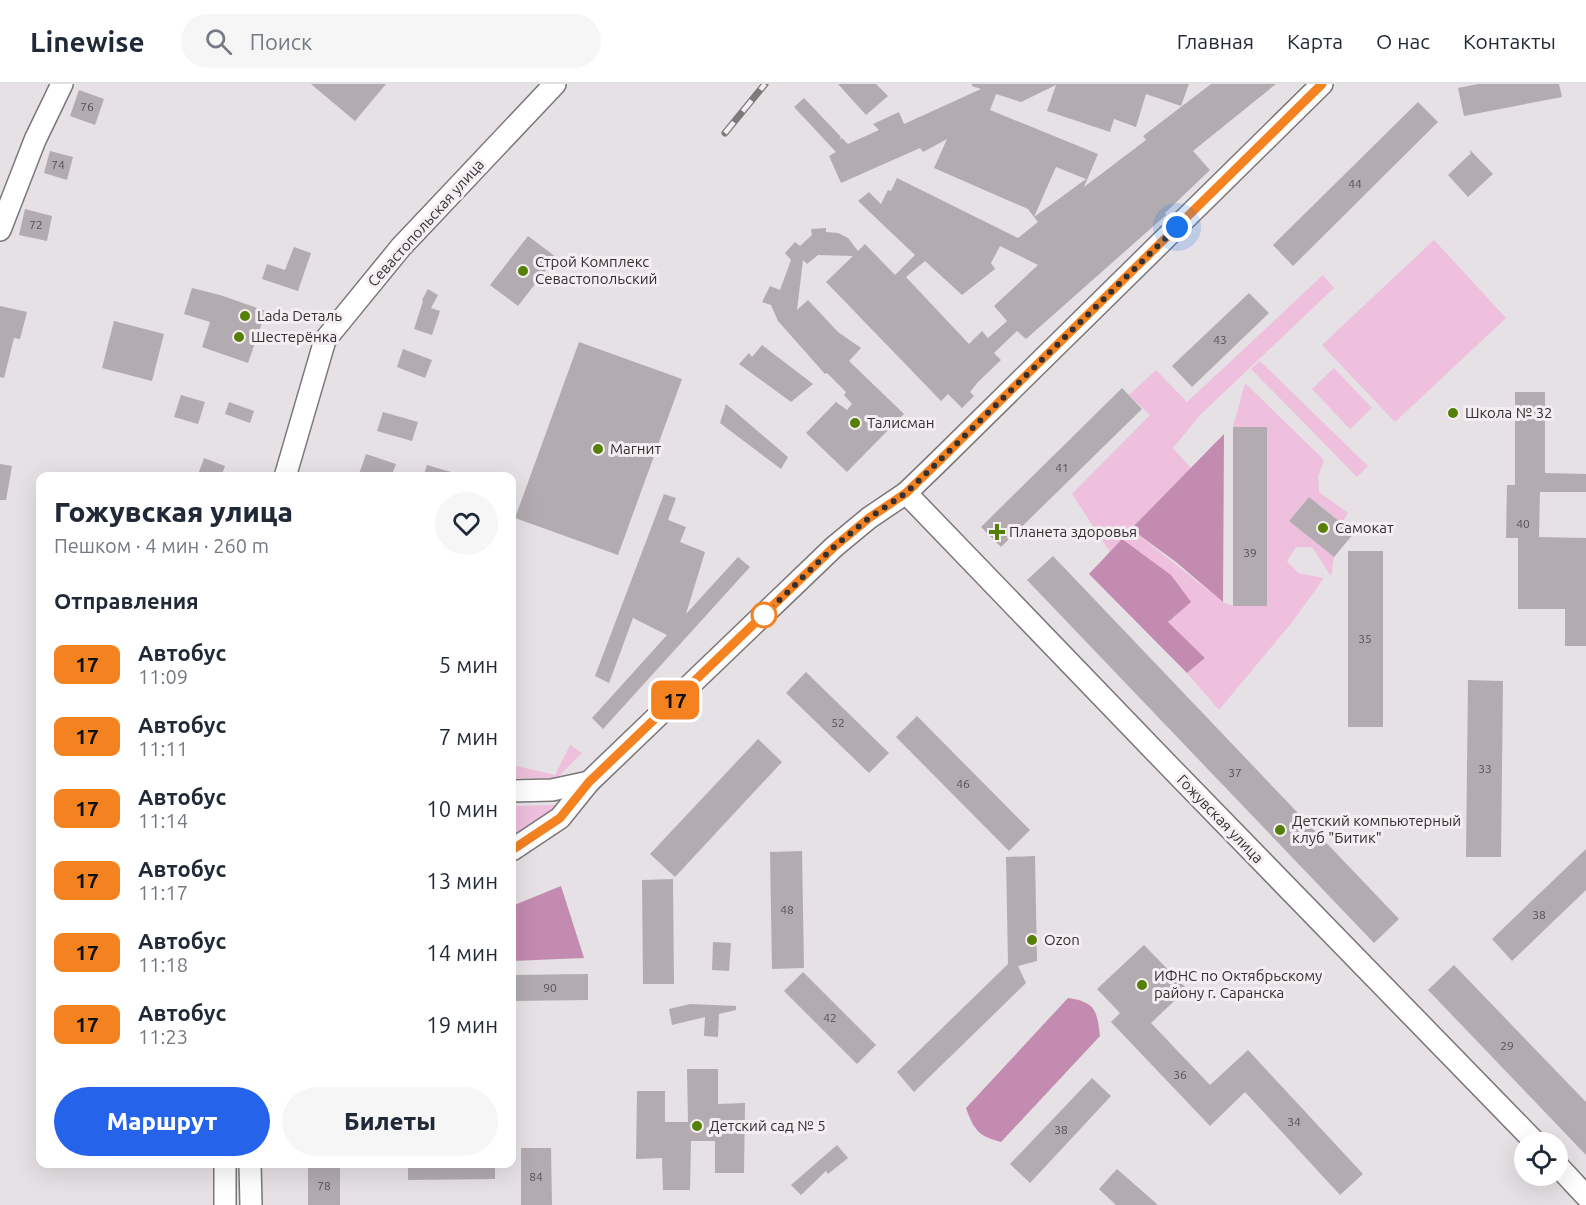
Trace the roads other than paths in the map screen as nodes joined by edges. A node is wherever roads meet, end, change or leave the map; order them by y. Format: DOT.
graph roads {
  1 [pos="62,84"];
  2 [pos="555,84"];
  3 [pos="1322,84"];
  4 [pos="0,230"];
  5 [pos="286,472"];
  6 [pos="906,493"];
  7 [pos="589,782"];
  8 [pos="516,791"];
  9 [pos="516,847"];
  10 [pos="1525,1132"];
  11 [pos="225,1168"];
  12 [pos="250,1168"];
  13 [pos="1568,1177"];
  14 [pos="1586,1196"];
  15 [pos="225,1205"];
  16 [pos="250,1205"];
  1 -- 4 [label="street"];
  2 -- 5 [label="street, Севастопольская улица"];
  3 -- 6 [label="street"];
  6 -- 7 [label="street"];
  6 -- 10 [label="street, Гожувская улица"];
  7 -- 8 [label="street"];
  7 -- 9 [label="street"];
  11 -- 15 [label="street"];
  12 -- 16 [label="street"];
  13 -- 14 [label="street"];
}
